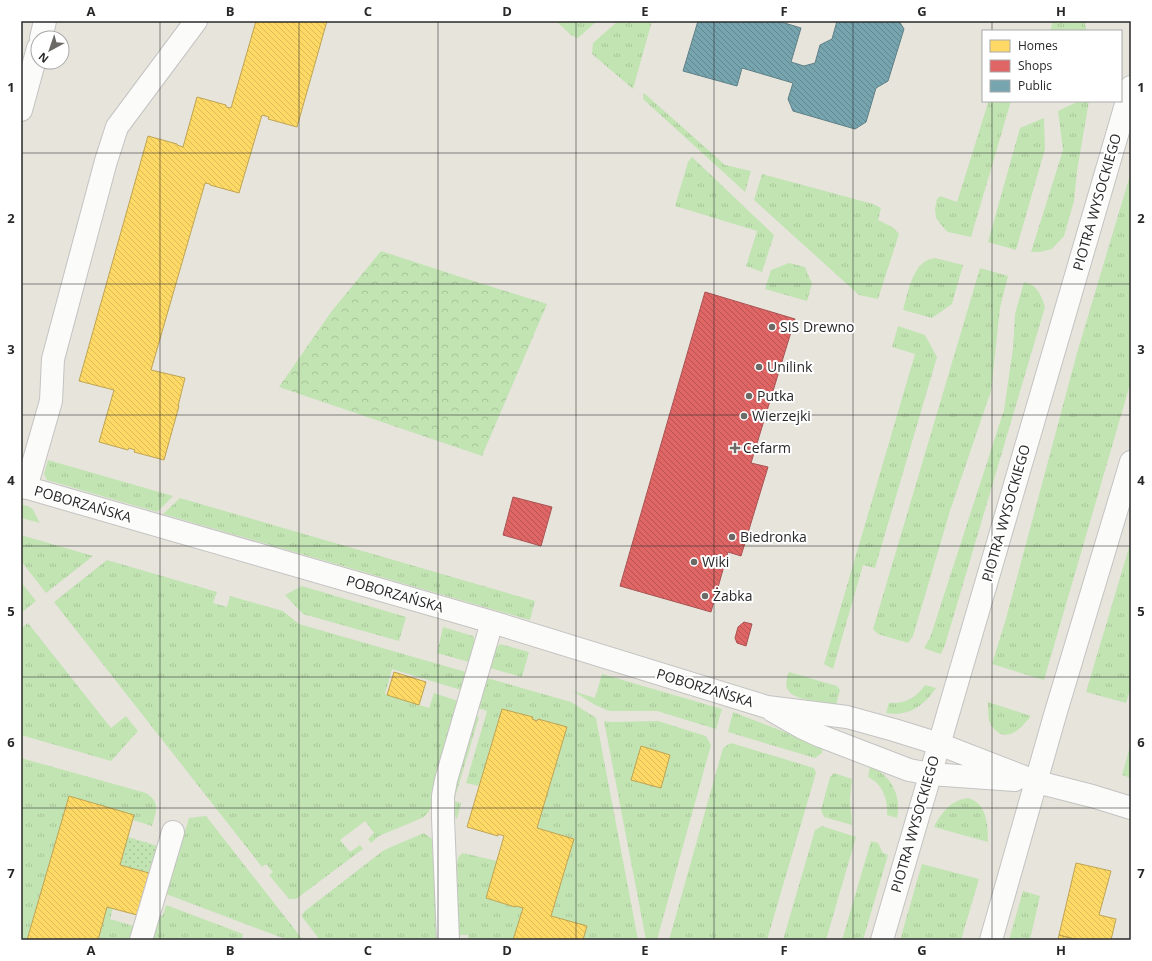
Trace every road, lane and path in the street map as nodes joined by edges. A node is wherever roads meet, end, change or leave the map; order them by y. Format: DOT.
graph roads {
  1 [pos="196,21"];
  2 [pos="32,70"];
  3 [pos="1131,86"];
  4 [pos="21,110"];
  5 [pos="1131,462"];
  6 [pos="24,487"];
  7 [pos="492,622"];
  8 [pos="767,707"];
  9 [pos="939,744"];
  10 [pos="930,774"];
  11 [pos="1037,782"];
  12 [pos="1131,808"];
  13 [pos="173,832"];
  14 [pos="141,940"];
  15 [pos="448,940"];
  16 [pos="882,940"];
  17 [pos="991,940"];
  1 -- 6 [label="street"];
  2 -- 4 [label="street"];
  3 -- 9 [label="street, PIOTRA WYSOCKIEGO"];
  5 -- 11 [label="street"];
  6 -- 7 [label="street, POBORZAŃSKA"];
  7 -- 8 [label="street, POBORZAŃSKA"];
  7 -- 15 [label="street"];
  8 -- 9 [label="street, POBORZAŃSKA"];
  8 -- 10 [label="street, POBORZAŃSKA"];
  9 -- 10 [label="street, PIOTRA WYSOCKIEGO"];
  9 -- 11 [label="street, POBORZAŃSKA"];
  10 -- 11 [label="street, POBORZAŃSKA"];
  10 -- 16 [label="street, PIOTRA WYSOCKIEGO"];
  11 -- 12 [label="street"];
  11 -- 17 [label="street"];
  13 -- 14 [label="street"];
}
